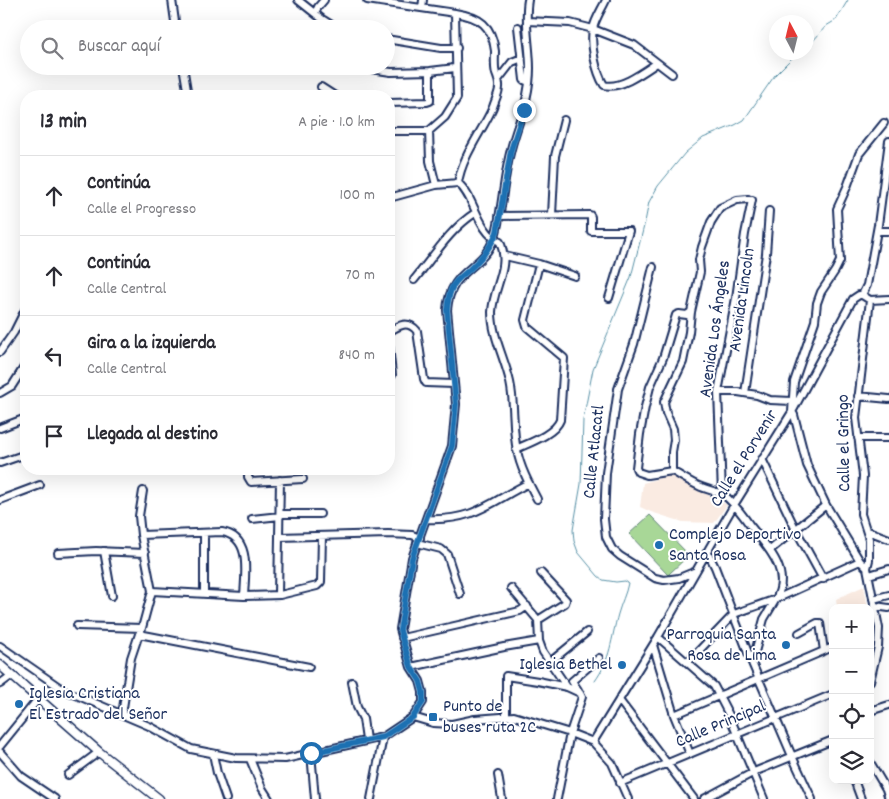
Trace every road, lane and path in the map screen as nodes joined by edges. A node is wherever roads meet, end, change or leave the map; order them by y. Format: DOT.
graph roads {
  1 [pos="172,0"];
  2 [pos="298,0"];
  3 [pos="324,0"];
  4 [pos="367,0"];
  5 [pos="423,0"];
  6 [pos="528,0"];
  7 [pos="606,0"];
  8 [pos="422,8"];
  9 [pos="315,13"];
  10 [pos="455,13"];
  11 [pos="175,20"];
  12 [pos="325,20"];
  13 [pos="527,20"];
  14 [pos="518,27"];
  15 [pos="594,29"];
  16 [pos="395,40"];
  17 [pos="456,48"];
  18 [pos="522,58"];
  19 [pos="657,62"];
  20 [pos="456,68"];
  21 [pos="430,71"];
  22 [pos="395,72"];
  23 [pos="672,74"];
  24 [pos="184,75"];
  25 [pos="498,80"];
  26 [pos="529,82"];
  27 [pos="321,87"];
  28 [pos="187,90"];
  29 [pos="326,90"];
  30 [pos="395,103"];
  31 [pos="564,120"];
  32 [pos="884,123"];
  33 [pos="395,131"];
  34 [pos="430,131"];
  35 [pos="889,141"];
  36 [pos="458,183"];
  37 [pos="436,185"];
  38 [pos="395,196"];
  39 [pos="769,211"];
  40 [pos="475,213"];
  41 [pos="552,215"];
  42 [pos="499,216"];
  43 [pos="877,231"];
  44 [pos="889,231"];
  45 [pos="494,239"];
  46 [pos="505,256"];
  47 [pos="538,264"];
  48 [pos="653,267"];
  49 [pos="575,276"];
  50 [pos="414,280"];
  51 [pos="861,295"];
  52 [pos="609,298"];
  53 [pos="889,298"];
  54 [pos="870,300"];
  55 [pos="691,312"];
  56 [pos="20,320"];
  57 [pos="395,328"];
  58 [pos="0,352"];
  59 [pos="20,373"];
  60 [pos="454,384"];
  61 [pos="718,392"];
  62 [pos="745,393"];
  63 [pos="0,394"];
  64 [pos="858,396"];
  65 [pos="889,399"];
  66 [pos="792,401"];
  67 [pos="792,412"];
  68 [pos="20,420"];
  69 [pos="0,428"];
  70 [pos="858,438"];
  71 [pos="889,438"];
  72 [pos="516,449"];
  73 [pos="20,456"];
  74 [pos="762,459"];
  75 [pos="0,463"];
  76 [pos="672,471"];
  77 [pos="248,475"];
  78 [pos="303,479"];
  79 [pos="280,480"];
  80 [pos="529,483"];
  81 [pos="40,484"];
  82 [pos="144,491"];
  83 [pos="722,493"];
  84 [pos="536,499"];
  85 [pos="0,500"];
  86 [pos="734,505"];
  87 [pos="826,505"];
  88 [pos="320,514"];
  89 [pos="280,515"];
  90 [pos="252,519"];
  91 [pos="427,520"];
  92 [pos="795,528"];
  93 [pos="868,531"];
  94 [pos="204,533"];
  95 [pos="141,535"];
  96 [pos="279,536"];
  97 [pos="322,536"];
  98 [pos="889,539"];
  99 [pos="419,540"];
  100 [pos="770,550"];
  101 [pos="104,551"];
  102 [pos="145,553"];
  103 [pos="58,554"];
  104 [pos="706,554"];
  105 [pos="860,561"];
  106 [pos="889,570"];
  107 [pos="696,571"];
  108 [pos="868,571"];
  109 [pos="542,573"];
  110 [pos="823,579"];
  111 [pos="511,588"];
  112 [pos="152,591"];
  113 [pos="204,594"];
  114 [pos="460,594"];
  115 [pos="278,595"];
  116 [pos="112,596"];
  117 [pos="244,596"];
  118 [pos="889,596"];
  119 [pos="776,599"];
  120 [pos="873,599"];
  121 [pos="874,604"];
  122 [pos="527,606"];
  123 [pos="874,606"];
  124 [pos="889,608"];
  125 [pos="734,614"];
  126 [pos="538,620"];
  127 [pos="78,626"];
  128 [pos="879,628"];
  129 [pos="874,630"];
  130 [pos="140,631"];
  131 [pos="587,632"];
  132 [pos="800,634"];
  133 [pos="658,637"];
  134 [pos="402,638"];
  135 [pos="539,642"];
  136 [pos="653,645"];
  137 [pos="0,646"];
  138 [pos="829,649"];
  139 [pos="824,651"];
  140 [pos="598,658"];
  141 [pos="550,662"];
  142 [pos="688,662"];
  143 [pos="752,663"];
  144 [pos="874,663"];
  145 [pos="0,665"];
  146 [pos="309,667"];
  147 [pos="411,667"];
  148 [pos="12,675"];
  149 [pos="759,678"];
  150 [pos="352,682"];
  151 [pos="0,684"];
  152 [pos="567,687"];
  153 [pos="580,693"];
  154 [pos="720,695"];
  155 [pos="829,696"];
  156 [pos="38,699"];
  157 [pos="619,700"];
  158 [pos="889,704"];
  159 [pos="874,710"];
  160 [pos="122,714"];
  161 [pos="674,715"];
  162 [pos="506,716"];
  163 [pos="413,717"];
  164 [pos="776,717"];
  165 [pos="570,732"];
  166 [pos="736,734"];
  167 [pos="383,737"];
  168 [pos="366,740"];
  169 [pos="593,742"];
  170 [pos="829,742"];
  171 [pos="0,746"];
  172 [pos="0,752"];
  173 [pos="99,752"];
  174 [pos="311,753"];
  175 [pos="212,754"];
  176 [pos="690,754"];
  177 [pos="792,756"];
  178 [pos="250,759"];
  179 [pos="668,763"];
  180 [pos="874,769"];
  181 [pos="754,772"];
  182 [pos="68,775"];
  183 [pos="498,775"];
  184 [pos="620,783"];
  185 [pos="855,784"];
  186 [pos="55,799"];
  187 [pos="159,799"];
  188 [pos="226,799"];
  189 [pos="269,799"];
  190 [pos="315,799"];
  191 [pos="371,799"];
  192 [pos="502,799"];
  193 [pos="557,799"];
  194 [pos="628,799"];
  195 [pos="694,799"];
  196 [pos="704,799"];
  197 [pos="764,799"];
  198 [pos="812,799"];
  199 [pos="861,799"];
  200 [pos="889,799"];
  1 -- 11 [label="street"];
  2 -- 9 [label="street"];
  3 -- 9 [label="street"];
  4 -- 8 [label="street"];
  5 -- 8 [label="street"];
  6 -- 13 [label="street"];
  7 -- 15 [label="street"];
  8 -- 10 [label="street"];
  9 -- 12 [label="street"];
  10 -- 17 [label="street"];
  10 -- 25 [label="street"];
  13 -- 15 [label="street"];
  13 -- 26 [label="street"];
  14 -- 18 [label="street"];
  15 -- 19 [label="street"];
  15 -- 19 [label="street"];
  16 -- 17 [label="street"];
  17 -- 20 [label="street"];
  18 -- 25 [label="street"];
  18 -- 26 [label="street"];
  19 -- 23 [label="street"];
  20 -- 21 [label="street"];
  20 -- 34 [label="street"];
  21 -- 22 [label="street"];
  21 -- 30 [label="street"];
  24 -- 28 [label="street"];
  25 -- 36 [label="street"];
  26 -- 42 [label="street"];
  27 -- 29 [label="street"];
  31 -- 41 [label="street"];
  32 -- 66 [label="street"];
  33 -- 34 [label="street"];
  34 -- 37 [label="street"];
  35 -- 43 [label="street, Calle el Porvenir"];
  36 -- 37 [label="street"];
  36 -- 40 [label="street"];
  37 -- 38 [label="street"];
  39 -- 62 [label="street, Avenida Lincoln"];
  40 -- 45 [label="street"];
  40 -- 50 [label="street"];
  41 -- 42 [label="street"];
  41 -- 52 [label="street"];
  42 -- 45 [label="street"];
  43 -- 44 [label="street"];
  43 -- 51 [label="street, Calle el Porvenir"];
  45 -- 46 [label="street"];
  45 -- 60 [label="street"];
  46 -- 47 [label="street"];
  46 -- 72 [label="street"];
  47 -- 49 [label="street"];
  47 -- 72 [label="street"];
  48 -- 107 [label="street, Calle Atlacatl"];
  51 -- 54 [label="street"];
  51 -- 67 [label="street, Calle el Porvenir"];
  53 -- 54 [label="street"];
  54 -- 64 [label="street, Calle el Gringo"];
  55 -- 61 [label="street, Avenida Los Ángeles"];
  55 -- 76 [label="street"];
  55 -- 76 [label="street"];
  56 -- 58 [label="street"];
  57 -- 60 [label="street"];
  59 -- 63 [label="street"];
  60 -- 91 [label="street"];
  61 -- 62 [label="street"];
  61 -- 83 [label="street, Avenida Los Ángeles"];
  62 -- 66 [label="street"];
  64 -- 65 [label="street"];
  64 -- 70 [label="street, Calle el Gringo"];
  66 -- 67 [label="street"];
  67 -- 74 [label="street, Calle el Porvenir"];
  67 -- 87 [label="street"];
  68 -- 69 [label="street"];
  70 -- 71 [label="street"];
  70 -- 93 [label="street, Calle el Gringo"];
  72 -- 80 [label="street"];
  73 -- 75 [label="street"];
  74 -- 86 [label="street, Calle el Porvenir"];
  74 -- 92 [label="street"];
  76 -- 83 [label="street"];
  77 -- 79 [label="street"];
  78 -- 79 [label="street"];
  79 -- 89 [label="street"];
  80 -- 84 [label="street"];
  80 -- 91 [label="street"];
  81 -- 85 [label="street"];
  82 -- 95 [label="street"];
  83 -- 86 [label="street"];
  86 -- 100 [label="street"];
  86 -- 104 [label="street, Calle el Porvenir"];
  87 -- 92 [label="street"];
  87 -- 105 [label="street"];
  88 -- 89 [label="street"];
  89 -- 90 [label="street"];
  89 -- 96 [label="street"];
  91 -- 99 [label="street"];
  92 -- 100 [label="street"];
  92 -- 110 [label="street"];
  93 -- 98 [label="street"];
  93 -- 108 [label="street, Calle el Gringo"];
  94 -- 95 [label="street"];
  94 -- 113 [label="street"];
  94 -- 117 [label="street"];
  95 -- 102 [label="street"];
  96 -- 97 [label="street"];
  96 -- 115 [label="street"];
  97 -- 99 [label="street"];
  97 -- 115 [label="street"];
  99 -- 114 [label="street"];
  99 -- 134 [label="street"];
  100 -- 119 [label="street"];
  101 -- 102 [label="street"];
  101 -- 103 [label="street"];
  101 -- 116 [label="street"];
  102 -- 112 [label="street"];
  104 -- 107 [label="street, Calle el Porvenir"];
  104 -- 125 [label="street"];
  105 -- 108 [label="street"];
  105 -- 110 [label="street"];
  106 -- 108 [label="street"];
  107 -- 133 [label="street, Calle el Porvenir"];
  108 -- 120 [label="street, Calle el Gringo"];
  109 -- 126 [label="street"];
  110 -- 119 [label="street"];
  111 -- 122 [label="street"];
  112 -- 113 [label="street"];
  112 -- 130 [label="street"];
  113 -- 117 [label="street"];
  115 -- 117 [label="street"];
  118 -- 120 [label="street"];
  119 -- 125 [label="street"];
  119 -- 143 [label="street"];
  120 -- 121 [label="street, Calle el Gringo"];
  122 -- 126 [label="street"];
  122 -- 134 [label="street"];
  123 -- 124 [label="street"];
  123 -- 128 [label="street, Calle el Gringo"];
  125 -- 142 [label="street"];
  125 -- 143 [label="street"];
  126 -- 135 [label="street"];
  127 -- 130 [label="street"];
  128 -- 129 [label="street"];
  128 -- 144 [label="street, Calle el Gringo"];
  130 -- 146 [label="street"];
  130 -- 160 [label="street"];
  131 -- 141 [label="street"];
  132 -- 139 [label="street"];
  133 -- 136 [label="street, Calle el Porvenir"];
  133 -- 142 [label="street"];
  134 -- 147 [label="street"];
  135 -- 141 [label="street"];
  135 -- 147 [label="street"];
  136 -- 157 [label="street, Calle el Porvenir"];
  136 -- 161 [label="street"];
  137 -- 160 [label="street"];
  138 -- 139 [label="street"];
  139 -- 149 [label="street"];
  140 -- 153 [label="street"];
  141 -- 152 [label="street"];
  142 -- 154 [label="street"];
  143 -- 149 [label="street"];
  145 -- 148 [label="main road"];
  147 -- 163 [label="street"];
  148 -- 151 [label="street"];
  148 -- 156 [label="main road"];
  149 -- 154 [label="street"];
  149 -- 164 [label="street"];
  150 -- 168 [label="street"];
  152 -- 153 [label="street"];
  152 -- 162 [label="street"];
  153 -- 165 [label="street"];
  154 -- 161 [label="street"];
  154 -- 166 [label="street"];
  155 -- 164 [label="street, Calle Principal"];
  156 -- 171 [label="street"];
  156 -- 173 [label="main road"];
  157 -- 169 [label="street, Calle el Porvenir"];
  157 -- 179 [label="street"];
  158 -- 159 [label="street"];
  160 -- 175 [label="street"];
  161 -- 176 [label="street"];
  162 -- 163 [label="street"];
  162 -- 165 [label="street"];
  163 -- 167 [label="street"];
  164 -- 166 [label="street, Calle Principal"];
  164 -- 177 [label="street"];
  165 -- 169 [label="street"];
  165 -- 193 [label="street"];
  166 -- 176 [label="street, Calle Principal"];
  166 -- 181 [label="street"];
  167 -- 168 [label="street"];
  167 -- 191 [label="street"];
  168 -- 174 [label="street"];
  169 -- 184 [label="street"];
  170 -- 177 [label="street"];
  172 -- 186 [label="street"];
  173 -- 182 [label="street"];
  173 -- 187 [label="main road"];
  174 -- 178 [label="street"];
  174 -- 190 [label="street"];
  175 -- 178 [label="street"];
  175 -- 188 [label="street"];
  176 -- 179 [label="street, Calle Principal"];
  177 -- 181 [label="street"];
  177 -- 198 [label="street"];
  178 -- 189 [label="street"];
  179 -- 184 [label="street, Calle Principal"];
  179 -- 195 [label="street"];
  180 -- 200 [label="street"];
  181 -- 196 [label="street"];
  181 -- 197 [label="street"];
  183 -- 192 [label="street"];
  184 -- 194 [label="street"];
  185 -- 199 [label="street"];
}
